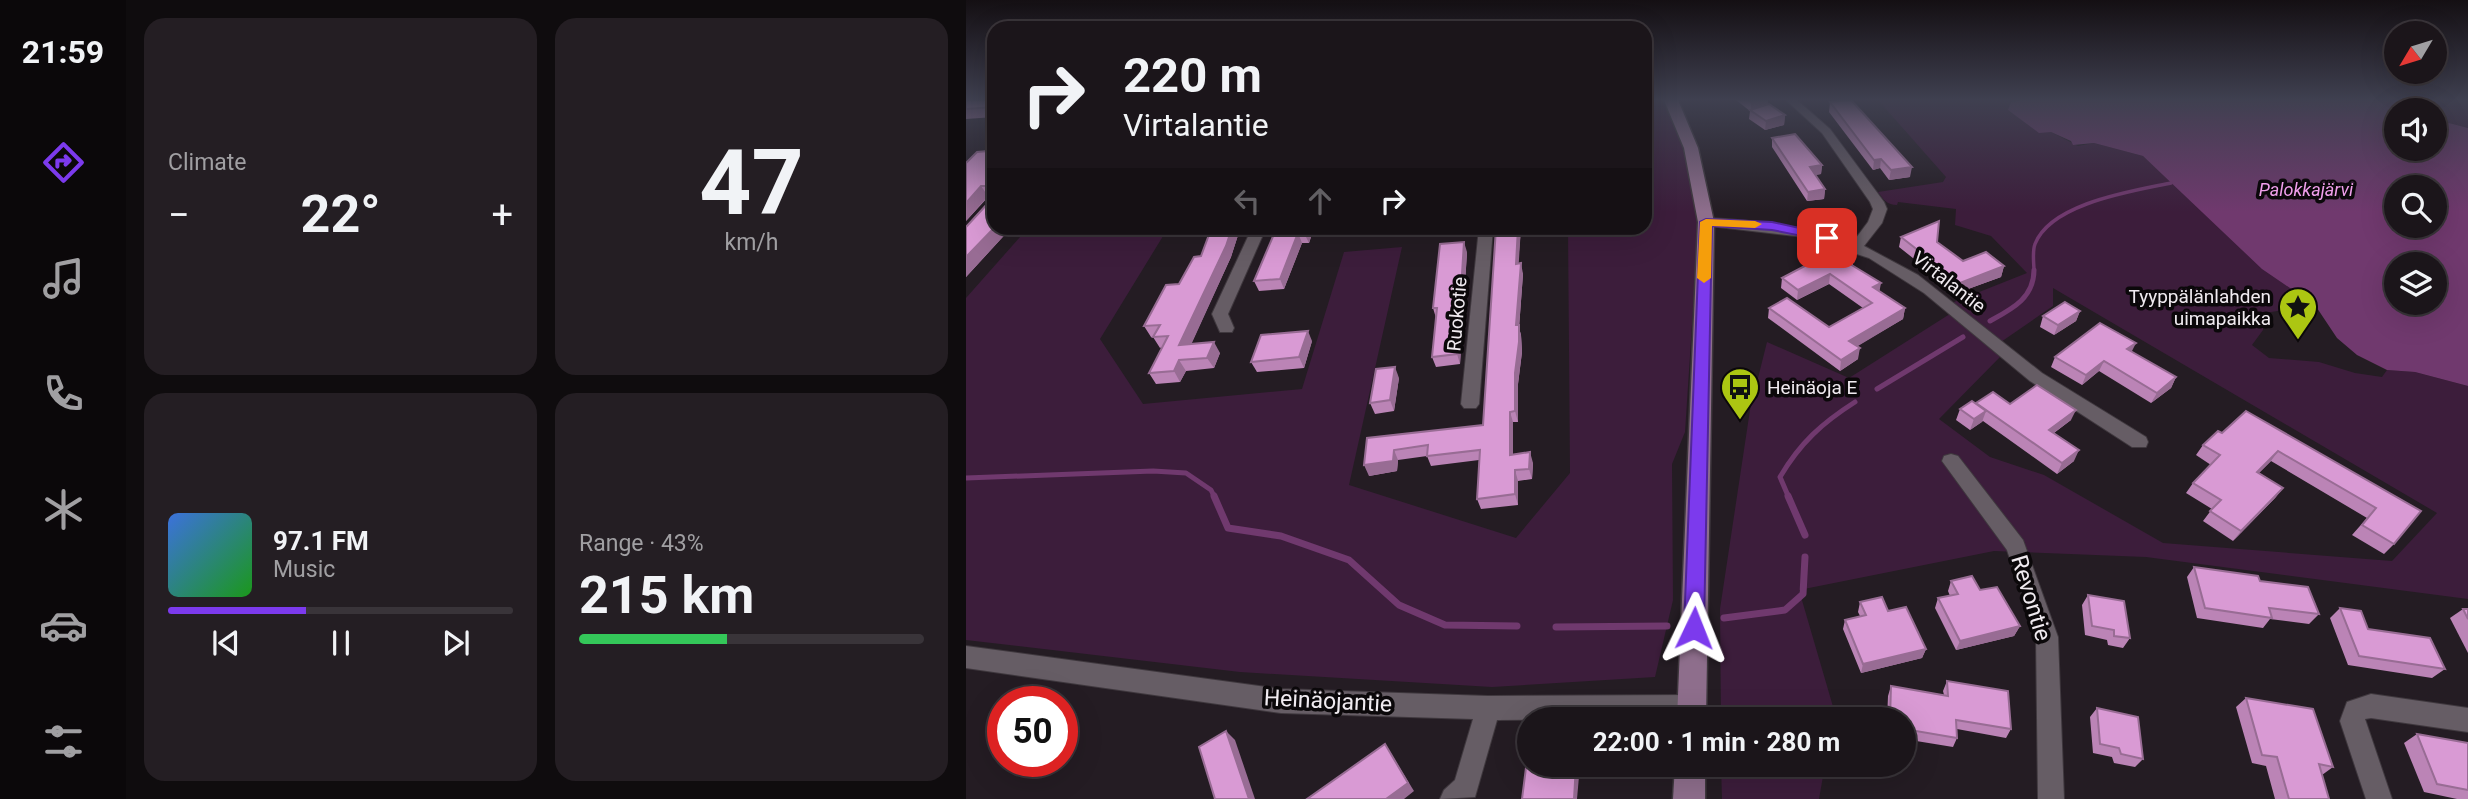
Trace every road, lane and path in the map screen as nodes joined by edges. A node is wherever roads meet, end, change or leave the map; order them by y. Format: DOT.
graph roads {
  1 [pos="1687,137"];
  2 [pos="1831,137"];
  3 [pos="1706,222"];
  4 [pos="1256,235"];
  5 [pos="1485,235"];
  6 [pos="1856,247"];
  7 [pos="1226,328"];
  8 [pos="1470,404"];
  9 [pos="2139,442"];
  10 [pos="1951,461"];
  11 [pos="966,657"];
  12 [pos="1692,707"];
  13 [pos="1488,708"];
  14 [pos="1517,709"];
  15 [pos="2468,720"];
  16 [pos="1690,777"];
  17 [pos="1452,799"];
  18 [pos="1689,799"];
  19 [pos="2051,799"];
  20 [pos="2379,799"];
  1 -- 3 [label="main road"];
  2 -- 6 [label="street"];
  3 -- 6 [label="street, Virtalantie"];
  3 -- 12 [label="main road"];
  4 -- 7 [label="street"];
  5 -- 8 [label="street, Ruokotie"];
  6 -- 9 [label="street, Virtalantie"];
  10 -- 19 [label="street, Revontie"];
  11 -- 13 [label="street, Heinäojantie"];
  13 -- 14 [label="street, Heinäojantie"];
  13 -- 17 [label="street"];
  15 -- 20 [label="street"];
  16 -- 18 [label="main road"];
}
